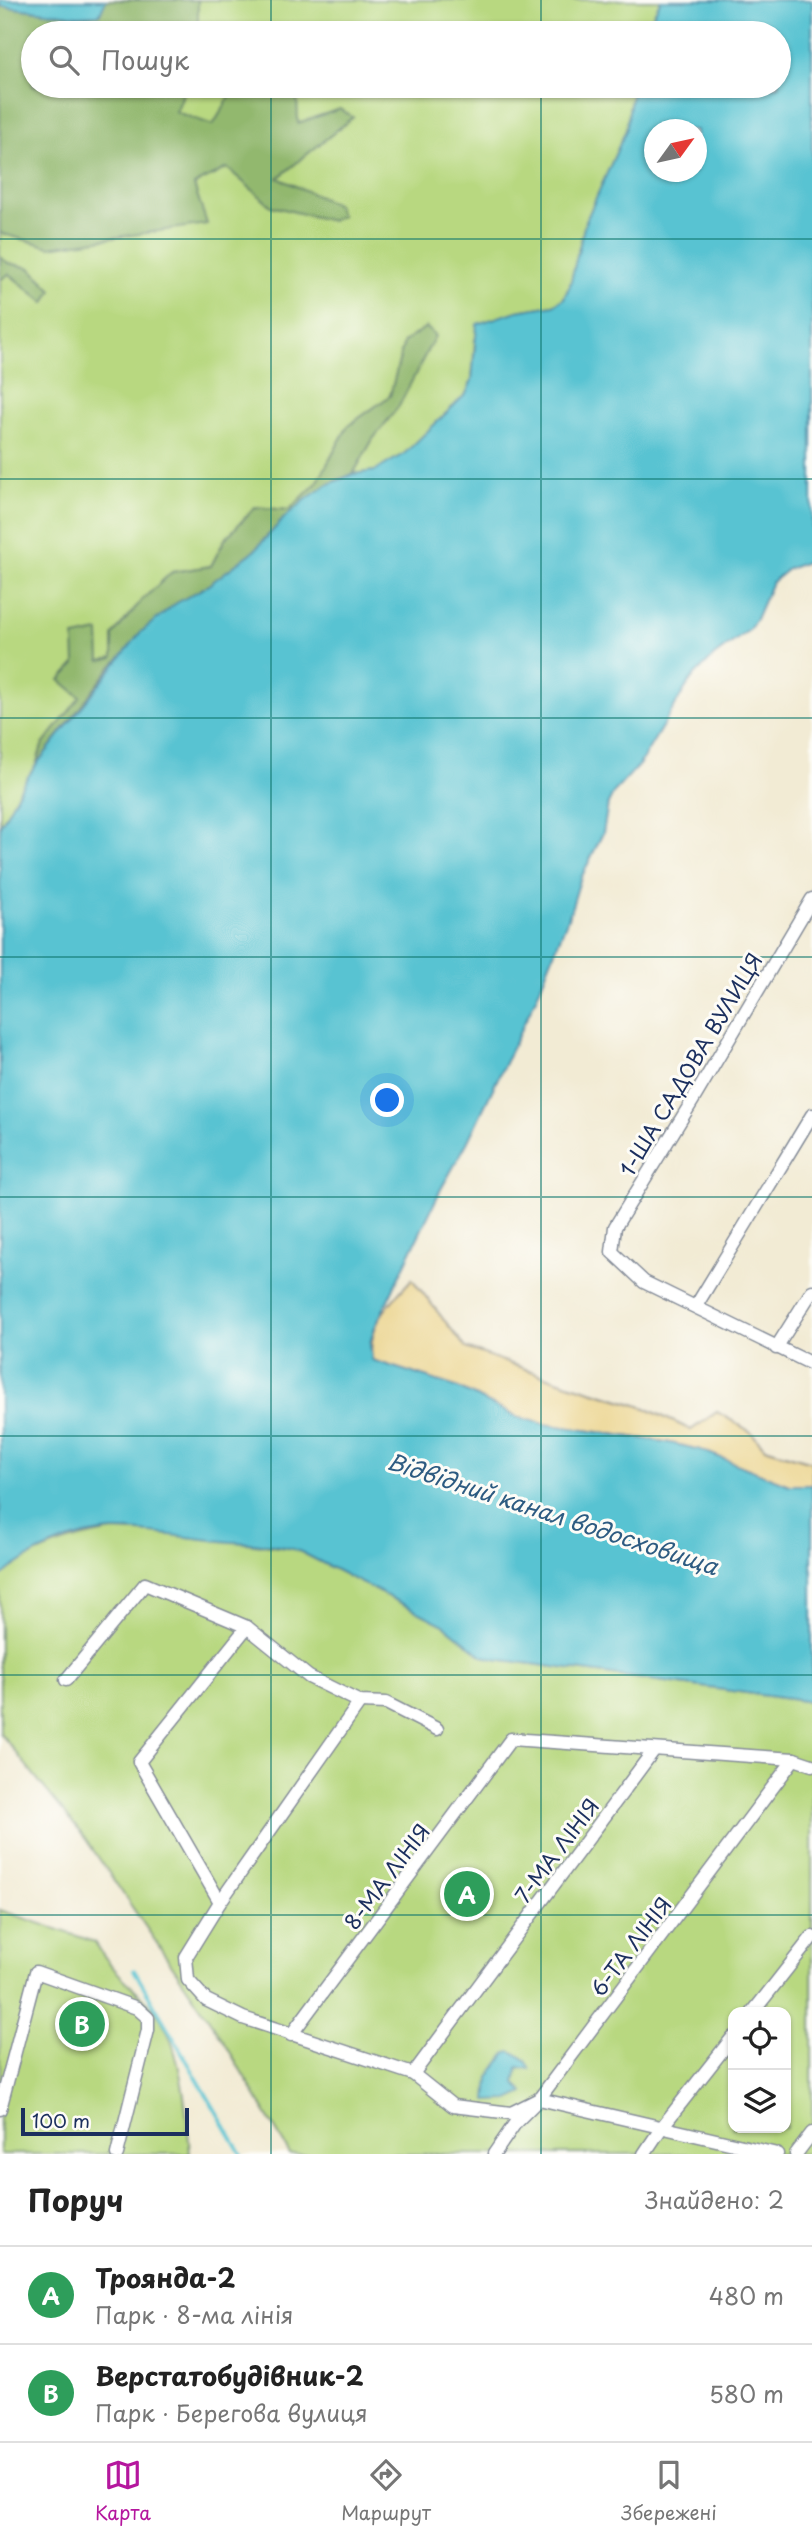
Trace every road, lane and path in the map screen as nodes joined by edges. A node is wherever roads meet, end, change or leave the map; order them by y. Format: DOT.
graph roads {
  1 [pos="812,899"];
  2 [pos="812,1115"];
  3 [pos="812,1291"];
  4 [pos="696,1306"];
  5 [pos="776,1348"];
  6 [pos="812,1364"];
  7 [pos="247,1627"];
  8 [pos="66,1680"];
  9 [pos="360,1702"];
  10 [pos="437,1729"];
  11 [pos="654,1750"];
  12 [pos="794,1759"];
  13 [pos="812,1765"];
  14 [pos="220,1902"];
  15 [pos="812,1937"];
  16 [pos="757,2007"];
  17 [pos="291,2035"];
  18 [pos="728,2043"];
  19 [pos="413,2074"];
  20 [pos="538,2099"];
  21 [pos="0,2109"];
  22 [pos="662,2127"];
  23 [pos="812,2133"];
  24 [pos="117,2154"];
  25 [pos="494,2154"];
  26 [pos="644,2154"];
  27 [pos="777,2154"];
  28 [pos="796,2154"];
  1 -- 4 [label="street, 1-ША САДОВА ВУЛИЦЯ"];
  2 -- 4 [label="street"];
  3 -- 5 [label="street"];
  4 -- 5 [label="street"];
  5 -- 6 [label="street"];
  7 -- 8 [label="street"];
  7 -- 9 [label="street"];
  7 -- 14 [label="street"];
  9 -- 10 [label="street"];
  9 -- 14 [label="street"];
  11 -- 12 [label="street"];
  11 -- 17 [label="street, 8-МА ЛІНІЯ"];
  11 -- 19 [label="street, 7-МА ЛІНІЯ"];
  12 -- 13 [label="street"];
  12 -- 20 [label="street, 6-ТА ЛІНІЯ"];
  14 -- 17 [label="street"];
  15 -- 16 [label="street"];
  17 -- 19 [label="street"];
  18 -- 22 [label="street"];
  19 -- 20 [label="street"];
  20 -- 22 [label="street"];
  20 -- 25 [label="street, 6-ТА ЛІНІЯ"];
  21 -- 24 [label="street"];
  22 -- 26 [label="street"];
  22 -- 27 [label="street"];
  23 -- 28 [label="street"];
}
